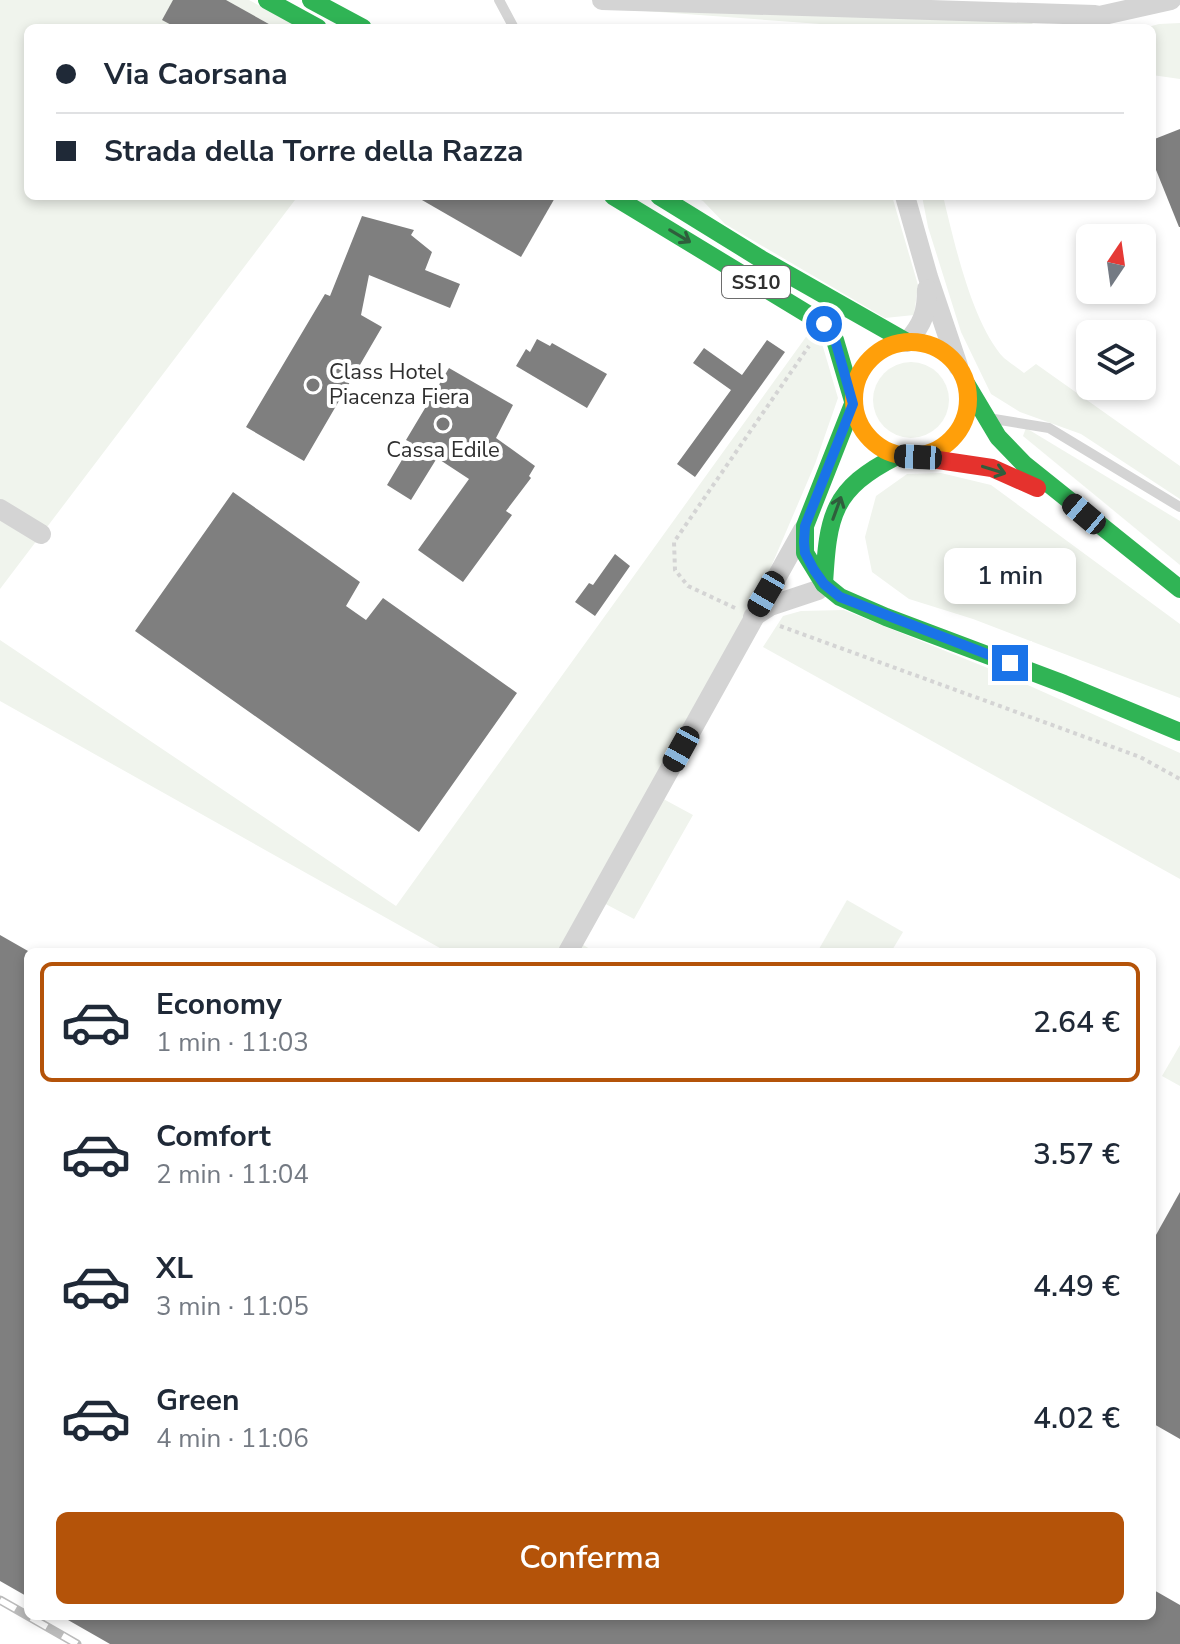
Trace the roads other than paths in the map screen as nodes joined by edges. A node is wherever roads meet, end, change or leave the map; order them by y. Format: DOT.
graph roads {
  1 [pos="267,0"];
  2 [pos="311,0"];
  3 [pos="499,0"];
  4 [pos="602,0"];
  5 [pos="1171,0"];
  6 [pos="1093,8"];
  7 [pos="1122,11"];
  8 [pos="1180,12"];
  9 [pos="311,24"];
  10 [pos="356,24"];
  11 [pos="512,24"];
  12 [pos="1068,24"];
  13 [pos="620,200"];
  14 [pos="665,200"];
  15 [pos="906,200"];
  16 [pos="928,277"];
  17 [pos="907,342"];
  18 [pos="962,375"];
  19 [pos="853,404"];
  20 [pos="984,418"];
  21 [pos="897,456"];
  22 [pos="918,457"];
  23 [pos="1180,507"];
  24 [pos="0,509"];
  25 [pos="1084,514"];
  26 [pos="805,526"];
  27 [pos="41,534"];
  28 [pos="824,584"];
  29 [pos="1180,589"];
  30 [pos="753,617"];
  31 [pos="1180,732"];
  32 [pos="570,948"];
  1 -- 9 [label="main road"];
  2 -- 10 [label="main road"];
  3 -- 11 [label="lane"];
  4 -- 6 [label="street"];
  5 -- 7 [label="street"];
  6 -- 7 [label="street"];
  6 -- 12 [label="street"];
  7 -- 8 [label="street"];
  13 -- 19 [label="main road, SS10, one-way"];
  14 -- 17 [label="main road, SS10"];
  15 -- 16 [label="street"];
  16 -- 17 [label="street"];
  16 -- 18 [label="street"];
  17 -- 18 [label="main road"];
  17 -- 19 [label="main road"];
  18 -- 20 [label="main road"];
  18 -- 22 [label="main road"];
  19 -- 21 [label="main road"];
  19 -- 26 [label="main road"];
  20 -- 23 [label="lane"];
  20 -- 25 [label="main road"];
  21 -- 22 [label="main road"];
  28 -- 21 [label="main road, one-way"];
  22 -- 25 [label="main road, one-way"];
  24 -- 27 [label="street"];
  25 -- 29 [label="main road"];
  26 -- 28 [label="main road"];
  26 -- 30 [label="street"];
  28 -- 30 [label="street"];
  28 -- 31 [label="main road"];
  30 -- 32 [label="street"];
}
